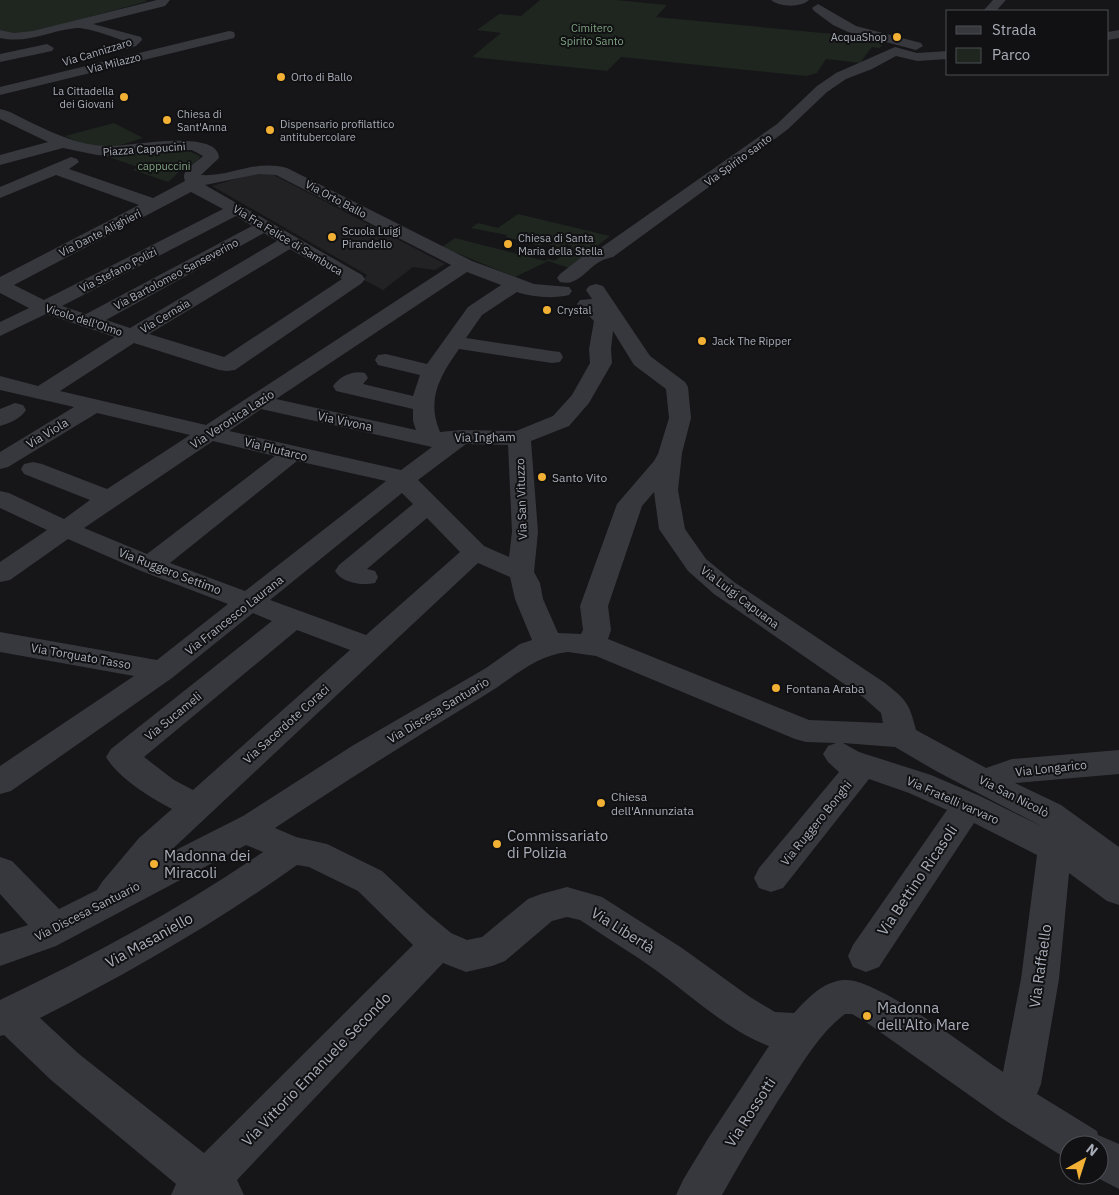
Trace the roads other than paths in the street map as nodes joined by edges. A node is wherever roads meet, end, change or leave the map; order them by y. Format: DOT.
graph roads {
  1 [pos="164,0"];
  2 [pos="777,0"];
  3 [pos="1000,0"];
  4 [pos="800,1"];
  5 [pos="818,4"];
  6 [pos="990,10"];
  7 [pos="78,24"];
  8 [pos="0,34"];
  9 [pos="110,34"];
  10 [pos="33,35"];
  11 [pos="229,35"];
  12 [pos="876,36"];
  13 [pos="83,40"];
  14 [pos="0,45"];
  15 [pos="56,46"];
  16 [pos="896,49"];
  17 [pos="946,49"];
  18 [pos="925,51"];
  19 [pos="91,54"];
  20 [pos="0,58"];
  21 [pos="66,61"];
  22 [pos="49,65"];
  23 [pos="867,66"];
  24 [pos="0,91"];
  25 [pos="0,113"];
  26 [pos="41,133"];
  27 [pos="16,139"];
  28 [pos="66,142"];
  29 [pos="93,152"];
  30 [pos="0,160"];
  31 [pos="55,169"];
  32 [pos="195,183"];
  33 [pos="0,193"];
  34 [pos="155,205"];
  35 [pos="237,209"];
  36 [pos="265,226"];
  37 [pos="290,241"];
  38 [pos="606,253"];
  39 [pos="465,266"];
  40 [pos="508,283"];
  41 [pos="0,285"];
  42 [pos="596,285"];
  43 [pos="566,286"];
  44 [pos="43,307"];
  45 [pos="87,322"];
  46 [pos="0,330"];
  47 [pos="132,336"];
  48 [pos="452,342"];
  49 [pos="552,357"];
  50 [pos="386,360"];
  51 [pos="227,365"];
  52 [pos="432,372"];
  53 [pos="0,383"];
  54 [pos="354,389"];
  55 [pos="42,393"];
  56 [pos="258,402"];
  57 [pos="94,405"];
  58 [pos="424,405"];
  59 [pos="211,432"];
  60 [pos="460,437"];
  61 [pos="519,438"];
  62 [pos="432,440"];
  63 [pos="293,453"];
  64 [pos="670,453"];
  65 [pos="0,462"];
  66 [pos="32,469"];
  67 [pos="405,478"];
  68 [pos="109,499"];
  69 [pos="428,505"];
  70 [pos="5,507"];
  71 [pos="65,529"];
  72 [pos="475,552"];
  73 [pos="150,565"];
  74 [pos="521,572"];
  75 [pos="0,574"];
  76 [pos="365,578"];
  77 [pos="251,602"];
  78 [pos="294,618"];
  79 [pos="0,642"];
  80 [pos="548,644"];
  81 [pos="592,644"];
  82 [pos="370,647"];
  83 [pos="162,671"];
  84 [pos="806,732"];
  85 [pos="902,736"];
  86 [pos="848,760"];
  87 [pos="1119,762"];
  88 [pos="0,782"];
  89 [pos="977,793"];
  90 [pos="197,807"];
  91 [pos="245,830"];
  92 [pos="1055,848"];
  93 [pos="292,850"];
  94 [pos="1119,866"];
  95 [pos="0,871"];
  96 [pos="771,878"];
  97 [pos="1119,891"];
  98 [pos="105,903"];
  99 [pos="55,929"];
  100 [pos="438,944"];
  101 [pos="0,950"];
  102 [pos="866,956"];
  103 [pos="4,1017"];
  104 [pos="804,1031"];
  105 [pos="1019,1094"];
  106 [pos="1070,1135"];
  107 [pos="207,1191"];
  108 [pos="700,1194"];
  1 -- 7 [label="street"];
  2 -- 4 [label="street"];
  3 -- 6 [label="street"];
  4 -- 5 [label="street"];
  5 -- 12 [label="street"];
  7 -- 9 [label="street, Via Cannizzaro"];
  7 -- 10 [label="street"];
  8 -- 10 [label="street"];
  9 -- 13 [label="street"];
  9 -- 19 [label="street, Via Cannizzaro"];
  10 -- 14 [label="street"];
  11 -- 24 [label="street, Via Milazzo"];
  12 -- 16 [label="street"];
  12 -- 18 [label="street"];
  15 -- 20 [label="street"];
  16 -- 18 [label="street"];
  16 -- 23 [label="street, Via Spirito santo"];
  17 -- 18 [label="street"];
  18 -- 23 [label="street, Via Spirito santo"];
  21 -- 22 [label="street, Via Cannizzaro"];
  23 -- 38 [label="street, Via Spirito santo"];
  25 -- 26 [label="street"];
  26 -- 27 [label="street"];
  26 -- 28 [label="street"];
  28 -- 29 [label="street"];
  28 -- 30 [label="street"];
  29 -- 31 [label="street"];
  29 -- 32 [label="street, Piazza Cappucini"];
  31 -- 33 [label="street"];
  31 -- 34 [label="street"];
  32 -- 34 [label="street, Via Dante Alighieri"];
  32 -- 35 [label="street, Via Fra Felice di Sambuca"];
  32 -- 39 [label="street, Via Orto Ballo"];
  34 -- 41 [label="street, Via Dante Alighieri"];
  35 -- 36 [label="street, Via Fra Felice di Sambuca"];
  35 -- 44 [label="street, Via Stefano Polizi"];
  36 -- 37 [label="street, Via Fra Felice di Sambuca"];
  36 -- 45 [label="street, Via Bartolomeo Sanseverino"];
  37 -- 47 [label="street, Via Cernaia"];
  37 -- 51 [label="street, Via Fra Felice di Sambuca"];
  38 -- 42 [label="street"];
  38 -- 43 [label="street, Via Spirito santo"];
  39 -- 40 [label="street, Via Orto Ballo"];
  39 -- 56 [label="street, Via Veronica Lazio"];
  40 -- 43 [label="street"];
  40 -- 48 [label="street"];
  41 -- 44 [label="street, Vicolo dell'Olmo"];
  42 -- 43 [label="street"];
  42 -- 64 [label="street, Via Luigi Capuana"];
  43 -- 61 [label="street, Via Ingham"];
  44 -- 45 [label="street, Vicolo dell'Olmo"];
  44 -- 46 [label="street, Via Stefano Polizi"];
  45 -- 47 [label="street, Vicolo dell'Olmo"];
  47 -- 51 [label="street, Vicolo dell'Olmo"];
  47 -- 55 [label="street, Via Cernaia"];
  48 -- 49 [label="street"];
  48 -- 52 [label="street"];
  50 -- 52 [label="street"];
  52 -- 58 [label="street"];
  53 -- 55 [label="street, Via Plutarco"];
  54 -- 58 [label="street"];
  55 -- 57 [label="street, Via Plutarco"];
  56 -- 59 [label="street, Via Veronica Lazio"];
  56 -- 62 [label="street, Via Vivona"];
  57 -- 59 [label="street, Via Plutarco"];
  57 -- 65 [label="street, Via Viola"];
  58 -- 62 [label="street"];
  59 -- 63 [label="street, Via Plutarco"];
  59 -- 68 [label="street, Via Veronica Lazio"];
  60 -- 61 [label="street, Via Ingham"];
  60 -- 62 [label="street, Via Ingham"];
  60 -- 67 [label="street, Via Francesco Laurana"];
  61 -- 74 [label="street, Via San Vituzzo"];
  63 -- 67 [label="street, Via Plutarco"];
  63 -- 73 [label="street"];
  64 -- 81 [label="street"];
  64 -- 85 [label="street, Via Luigi Capuana"];
  66 -- 68 [label="street"];
  67 -- 69 [label="street"];
  67 -- 77 [label="street, Via Francesco Laurana"];
  68 -- 71 [label="street, Via Veronica Lazio"];
  69 -- 72 [label="street"];
  69 -- 76 [label="street"];
  70 -- 71 [label="street, Via Ruggero Settimo"];
  71 -- 73 [label="street, Via Ruggero Settimo"];
  71 -- 75 [label="street, Via Veronica Lazio"];
  72 -- 74 [label="street"];
  72 -- 82 [label="street, Via Sacerdote Coraci"];
  73 -- 77 [label="street, Via Ruggero Settimo"];
  74 -- 80 [label="street, Via San Vituzzo"];
  77 -- 78 [label="street, Via Ruggero Settimo"];
  77 -- 83 [label="street, Via Francesco Laurana"];
  78 -- 82 [label="street, Via Ruggero Settimo"];
  78 -- 90 [label="street, Via Sucameli"];
  79 -- 83 [label="street, Via Torquato Tasso"];
  80 -- 81 [label="street, Via Discesa Santuario"];
  80 -- 91 [label="street, Via Discesa Santuario"];
  81 -- 84 [label="street, Via Discesa Santuario"];
  82 -- 90 [label="street, Via Sacerdote Coraci"];
  83 -- 88 [label="street, Via Francesco Laurana"];
  84 -- 85 [label="street, Via Discesa Santuario"];
  84 -- 86 [label="street, Via Ruggero Bonghi"];
  85 -- 89 [label="street, Via San Nicolò"];
  86 -- 89 [label="street, Via Fratelli varvaro"];
  86 -- 96 [label="street, Via Ruggero Bonghi"];
  87 -- 89 [label="street, Via Longarico"];
  89 -- 92 [label="street, Via Fratelli varvaro"];
  89 -- 94 [label="street, Via San Nicolò"];
  89 -- 102 [label="street, Via Bettino Ricasoli"];
  90 -- 98 [label="street, Via Sacerdote Coraci"];
  91 -- 93 [label="street, Via Libertà"];
  91 -- 98 [label="street, Via Discesa Santuario"];
  92 -- 97 [label="street, Via Fratelli varvaro"];
  92 -- 105 [label="street, Via Raffaello"];
  93 -- 100 [label="street, Via Libertà"];
  93 -- 103 [label="street, Via Masaniello"];
  95 -- 99 [label="street"];
  98 -- 99 [label="street, Via Discesa Santuario"];
  99 -- 101 [label="street, Via Discesa Santuario"];
  100 -- 104 [label="street, Via Libertà"];
  100 -- 107 [label="street, Via Vittorio Emanuele Secondo"];
  103 -- 107 [label="street"];
  104 -- 105 [label="street, Via Rossotti"];
  104 -- 108 [label="street, Via Rossotti"];
  105 -- 106 [label="street, Via Rossotti"];
}
